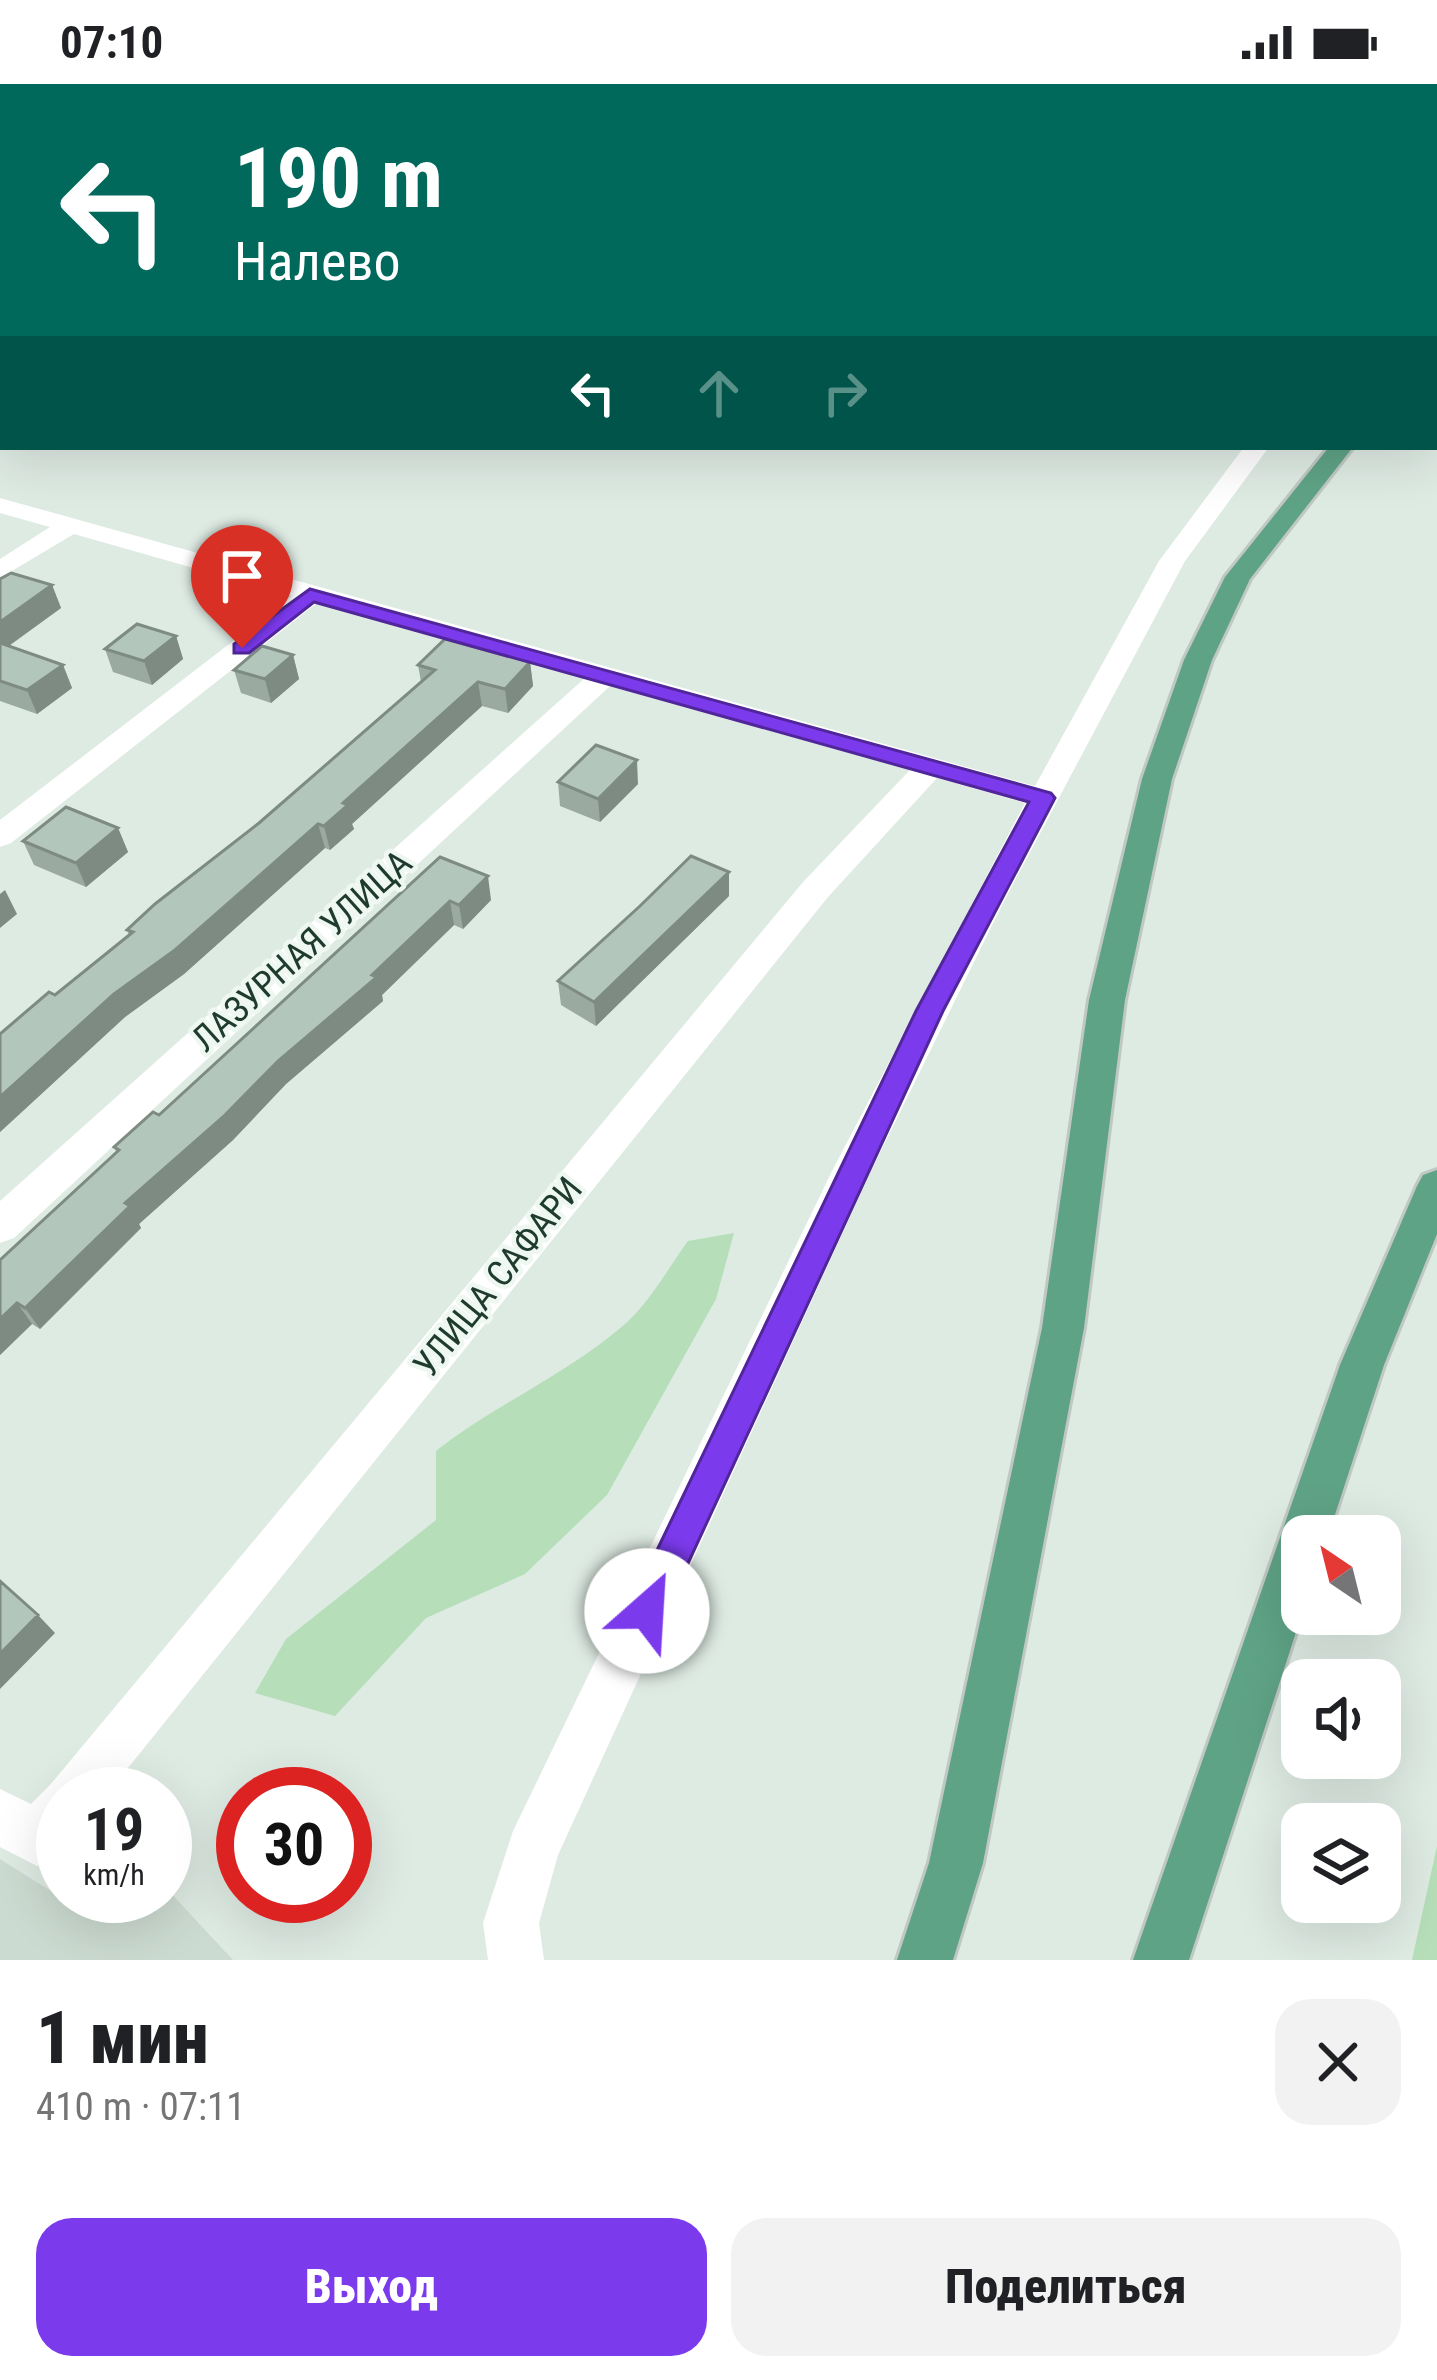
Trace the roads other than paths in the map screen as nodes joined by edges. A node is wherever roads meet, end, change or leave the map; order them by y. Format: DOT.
graph roads {
  1 [pos="1254,450"];
  2 [pos="1339,450"];
  3 [pos="0,506"];
  4 [pos="68,526"];
  5 [pos="0,570"];
  6 [pos="310,595"];
  7 [pos="604,676"];
  8 [pos="930,767"];
  9 [pos="1043,798"];
  10 [pos="0,836"];
  11 [pos="1437,1186"];
  12 [pos="0,1226"];
  13 [pos="1311,1515"];
  14 [pos="1281,1605"];
  15 [pos="95,1767"];
  16 [pos="0,1816"];
  17 [pos="36,1837"];
  18 [pos="516,1960"];
  19 [pos="926,1960"];
  20 [pos="1161,1960"];
  1 -- 9 [label="street"];
  2 -- 19 [label="main road"];
  3 -- 4 [label="street"];
  4 -- 5 [label="street"];
  4 -- 6 [label="street"];
  6 -- 7 [label="street"];
  6 -- 10 [label="street"];
  7 -- 8 [label="street"];
  7 -- 12 [label="street, ЛАЗУРНАЯ УЛИЦА"];
  8 -- 9 [label="street"];
  8 -- 15 [label="street, УЛИЦА САФАРИ"];
  9 -- 18 [label="street"];
  11 -- 13 [label="main road"];
  14 -- 20 [label="main road"];
  16 -- 17 [label="street"];
}
